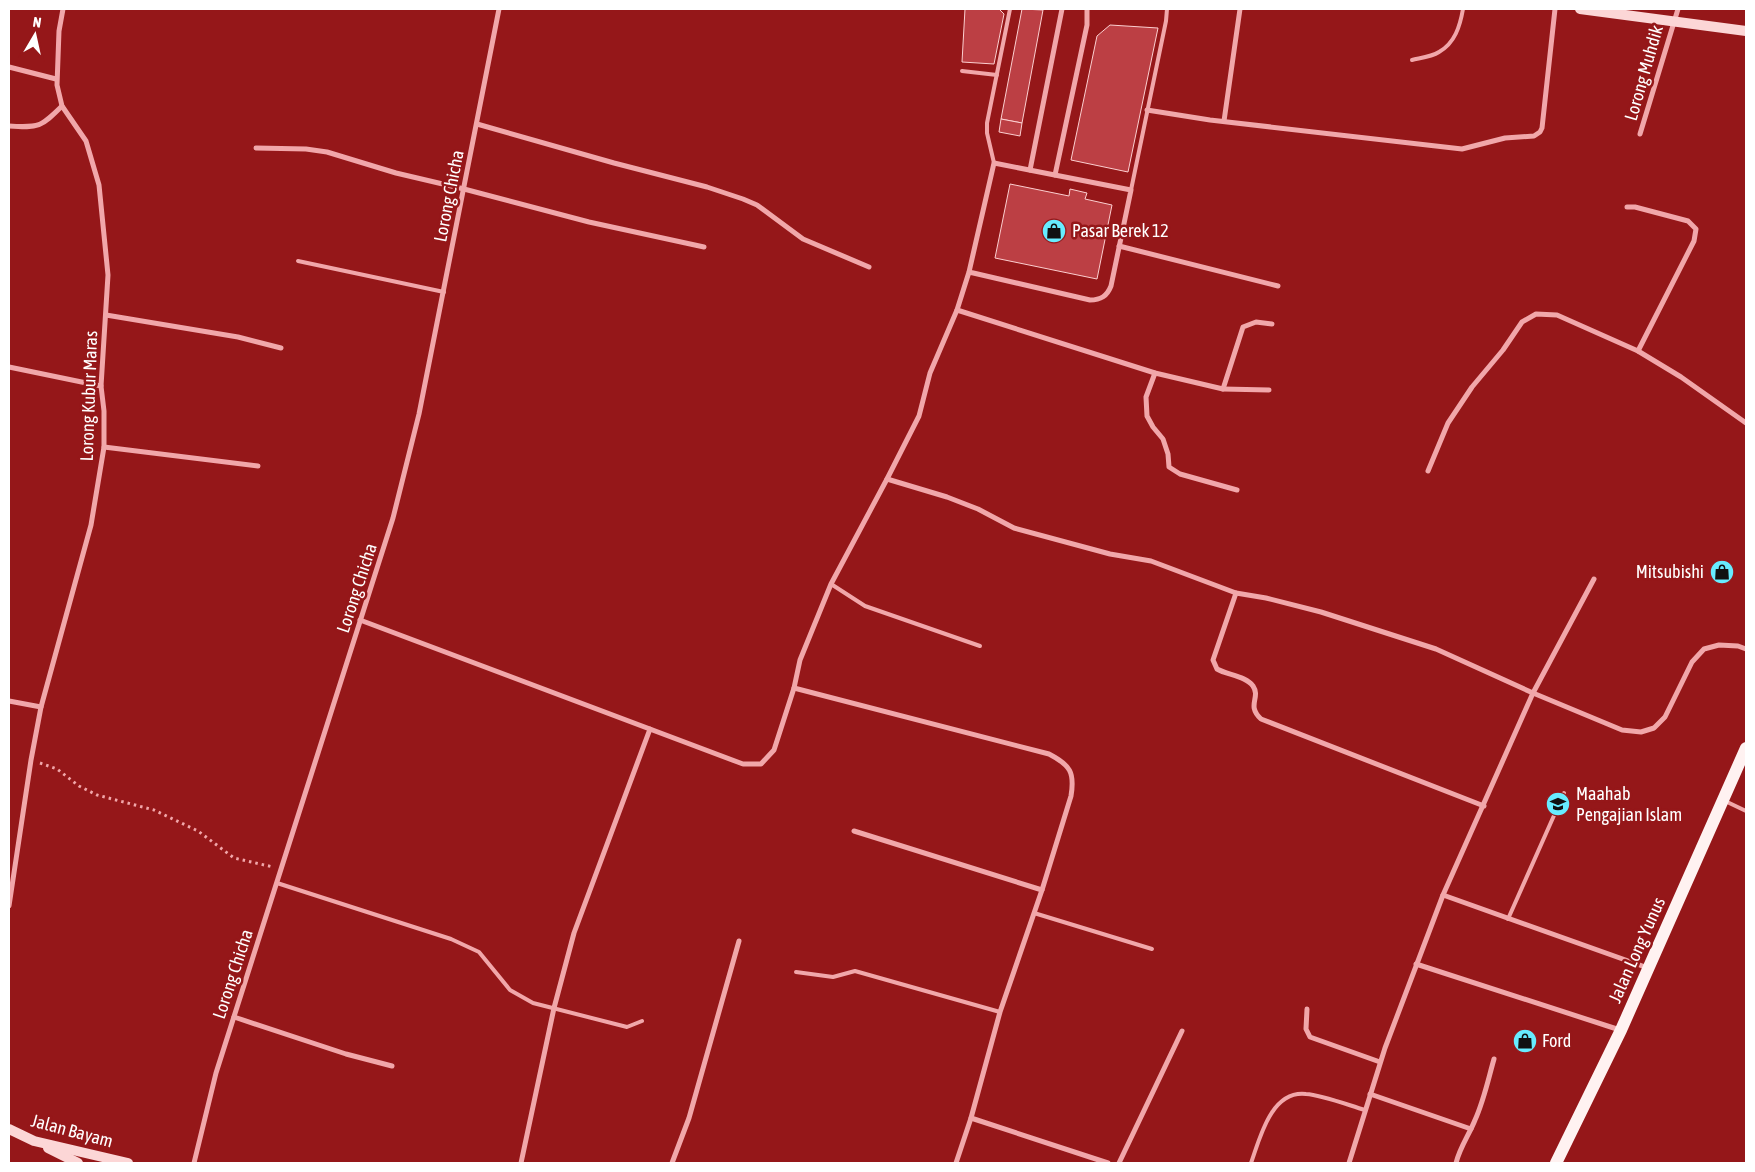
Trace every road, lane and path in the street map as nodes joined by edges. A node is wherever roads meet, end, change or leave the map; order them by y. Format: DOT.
graph roads {
  1 [pos="63,9"];
  2 [pos="499,9"];
  3 [pos="1010,9"];
  4 [pos="1062,9"];
  5 [pos="1087,9"];
  6 [pos="1167,9"];
  7 [pos="1240,9"];
  8 [pos="1463,9"];
  9 [pos="1555,9"];
  10 [pos="1580,9"];
  11 [pos="1678,9"];
  12 [pos="1674,20"];
  13 [pos="1746,31"];
  14 [pos="1412,60"];
  15 [pos="9,67"];
  16 [pos="962,71"];
  17 [pos="997,76"];
  18 [pos="56,79"];
  19 [pos="62,106"];
  20 [pos="1147,110"];
  21 [pos="1224,121"];
  22 [pos="477,124"];
  23 [pos="9,126"];
  24 [pos="1640,134"];
  25 [pos="256,148"];
  26 [pos="994,163"];
  27 [pos="1030,170"];
  28 [pos="1055,175"];
  29 [pos="464,189"];
  30 [pos="1131,190"];
  31 [pos="1628,207"];
  32 [pos="1119,246"];
  33 [pos="704,247"];
  34 [pos="298,261"];
  35 [pos="870,267"];
  36 [pos="969,272"];
  37 [pos="1278,286"];
  38 [pos="444,292"];
  39 [pos="958,310"];
  40 [pos="106,315"];
  41 [pos="1272,324"];
  42 [pos="281,348"];
  43 [pos="1638,351"];
  44 [pos="9,367"];
  45 [pos="1155,373"];
  46 [pos="101,386"];
  47 [pos="1223,389"];
  48 [pos="1269,390"];
  49 [pos="1746,423"];
  50 [pos="104,446"];
  51 [pos="258,466"];
  52 [pos="1428,471"];
  53 [pos="888,479"];
  54 [pos="1237,490"];
  55 [pos="1594,579"];
  56 [pos="831,584"];
  57 [pos="1236,593"];
  58 [pos="360,620"];
  59 [pos="980,646"];
  60 [pos="1746,650"];
  61 [pos="794,688"];
  62 [pos="1533,693"];
  63 [pos="9,701"];
  64 [pos="41,707"];
  65 [pos="650,729"];
  66 [pos="1746,748"];
  67 [pos="31,760"];
  68 [pos="1564,793"];
  69 [pos="1723,800"];
  70 [pos="1484,806"];
  71 [pos="1746,811"];
  72 [pos="854,831"];
  73 [pos="281,868"];
  74 [pos="277,883"];
  75 [pos="1042,890"];
  76 [pos="1443,896"];
  77 [pos="9,906"];
  78 [pos="1034,912"];
  79 [pos="1508,919"];
  80 [pos="739,941"];
  81 [pos="1152,949"];
  82 [pos="1416,964"];
  83 [pos="1648,968"];
  84 [pos="796,972"];
  85 [pos="554,1008"];
  86 [pos="1307,1009"];
  87 [pos="1000,1012"];
  88 [pos="234,1017"];
  89 [pos="642,1020"];
  90 [pos="1621,1030"];
  91 [pos="1182,1031"];
  92 [pos="1494,1059"];
  93 [pos="1380,1062"];
  94 [pos="392,1066"];
  95 [pos="1370,1094"];
  96 [pos="1365,1110"];
  97 [pos="971,1118"];
  98 [pos="9,1129"];
  99 [pos="1471,1129"];
  100 [pos="34,1141"];
  101 [pos="78,1163"];
  102 [pos="128,1163"];
  103 [pos="194,1163"];
  104 [pos="521,1163"];
  105 [pos="672,1163"];
  106 [pos="956,1163"];
  107 [pos="1108,1163"];
  108 [pos="1119,1163"];
  109 [pos="1251,1163"];
  110 [pos="1349,1163"];
  111 [pos="1456,1163"];
  112 [pos="1556,1163"];
  1 -- 18 [label="street, Lorong Kubur Maras"];
  2 -- 22 [label="street, Lorong Chicha"];
  3 -- 17 [label="lane"];
  4 -- 27 [label="street"];
  5 -- 28 [label="street"];
  6 -- 20 [label="lane"];
  7 -- 21 [label="street"];
  8 -- 14 [label="lane"];
  9 -- 21 [label="street"];
  10 -- 12 [label="main road"];
  11 -- 12 [label="street, Lorong Muhdik"];
  12 -- 13 [label="main road"];
  12 -- 24 [label="street, Lorong Muhdik"];
  15 -- 18 [label="street"];
  16 -- 17 [label="lane"];
  17 -- 26 [label="lane"];
  18 -- 19 [label="street, Lorong Kubur Maras"];
  19 -- 23 [label="street"];
  19 -- 40 [label="street, Lorong Kubur Maras"];
  20 -- 21 [label="street"];
  20 -- 30 [label="lane"];
  22 -- 29 [label="street, Lorong Chicha"];
  22 -- 35 [label="street"];
  25 -- 29 [label="street"];
  26 -- 27 [label="street"];
  26 -- 36 [label="street"];
  27 -- 28 [label="street"];
  28 -- 30 [label="street"];
  29 -- 33 [label="street"];
  29 -- 38 [label="street, Lorong Chicha"];
  30 -- 32 [label="street"];
  31 -- 43 [label="street"];
  32 -- 36 [label="street"];
  32 -- 37 [label="street"];
  34 -- 38 [label="lane"];
  36 -- 39 [label="street"];
  38 -- 58 [label="street, Lorong Chicha"];
  39 -- 45 [label="street"];
  39 -- 53 [label="street"];
  40 -- 42 [label="street"];
  40 -- 46 [label="street, Lorong Kubur Maras"];
  41 -- 47 [label="street"];
  43 -- 49 [label="street"];
  43 -- 52 [label="street"];
  44 -- 46 [label="street"];
  45 -- 47 [label="street"];
  45 -- 54 [label="street"];
  46 -- 50 [label="street, Lorong Kubur Maras"];
  47 -- 48 [label="street"];
  50 -- 51 [label="street"];
  50 -- 64 [label="street, Lorong Kubur Maras"];
  53 -- 56 [label="street"];
  53 -- 57 [label="street"];
  55 -- 62 [label="street"];
  56 -- 59 [label="lane"];
  56 -- 61 [label="street"];
  57 -- 62 [label="street"];
  57 -- 70 [label="street"];
  58 -- 65 [label="street"];
  58 -- 73 [label="street, Lorong Chicha"];
  60 -- 62 [label="street"];
  61 -- 65 [label="street"];
  61 -- 75 [label="street"];
  62 -- 70 [label="street"];
  63 -- 64 [label="street"];
  64 -- 67 [label="street, Lorong Kubur Maras"];
  65 -- 85 [label="street"];
  66 -- 69 [label="main road, Jalan Long Yunus"];
  67 -- 73 [label="path"];
  67 -- 77 [label="street, Lorong Kubur Maras"];
  68 -- 79 [label="lane"];
  69 -- 71 [label="lane"];
  69 -- 83 [label="main road, Jalan Long Yunus"];
  70 -- 76 [label="street"];
  72 -- 75 [label="street"];
  73 -- 74 [label="street, Lorong Chicha"];
  74 -- 85 [label="lane"];
  74 -- 88 [label="street, Lorong Chicha"];
  75 -- 78 [label="street"];
  76 -- 79 [label="street"];
  76 -- 82 [label="street"];
  78 -- 81 [label="lane"];
  78 -- 87 [label="street"];
  79 -- 83 [label="street"];
  80 -- 105 [label="street"];
  82 -- 90 [label="street"];
  82 -- 93 [label="street"];
  83 -- 90 [label="main road, Jalan Long Yunus"];
  84 -- 87 [label="lane"];
  85 -- 89 [label="lane"];
  85 -- 104 [label="street"];
  86 -- 93 [label="street"];
  87 -- 97 [label="street"];
  88 -- 94 [label="street"];
  88 -- 103 [label="street, Lorong Chicha"];
  90 -- 112 [label="main road, Jalan Long Yunus"];
  91 -- 108 [label="street"];
  92 -- 99 [label="street"];
  93 -- 95 [label="street"];
  95 -- 96 [label="street"];
  95 -- 99 [label="street"];
  96 -- 109 [label="lane"];
  96 -- 110 [label="street"];
  97 -- 106 [label="street"];
  97 -- 107 [label="street"];
  98 -- 100 [label="main road, Jalan Bayam"];
  99 -- 111 [label="street"];
  100 -- 101 [label="main road"];
  100 -- 102 [label="main road, Jalan Bayam"];
}
